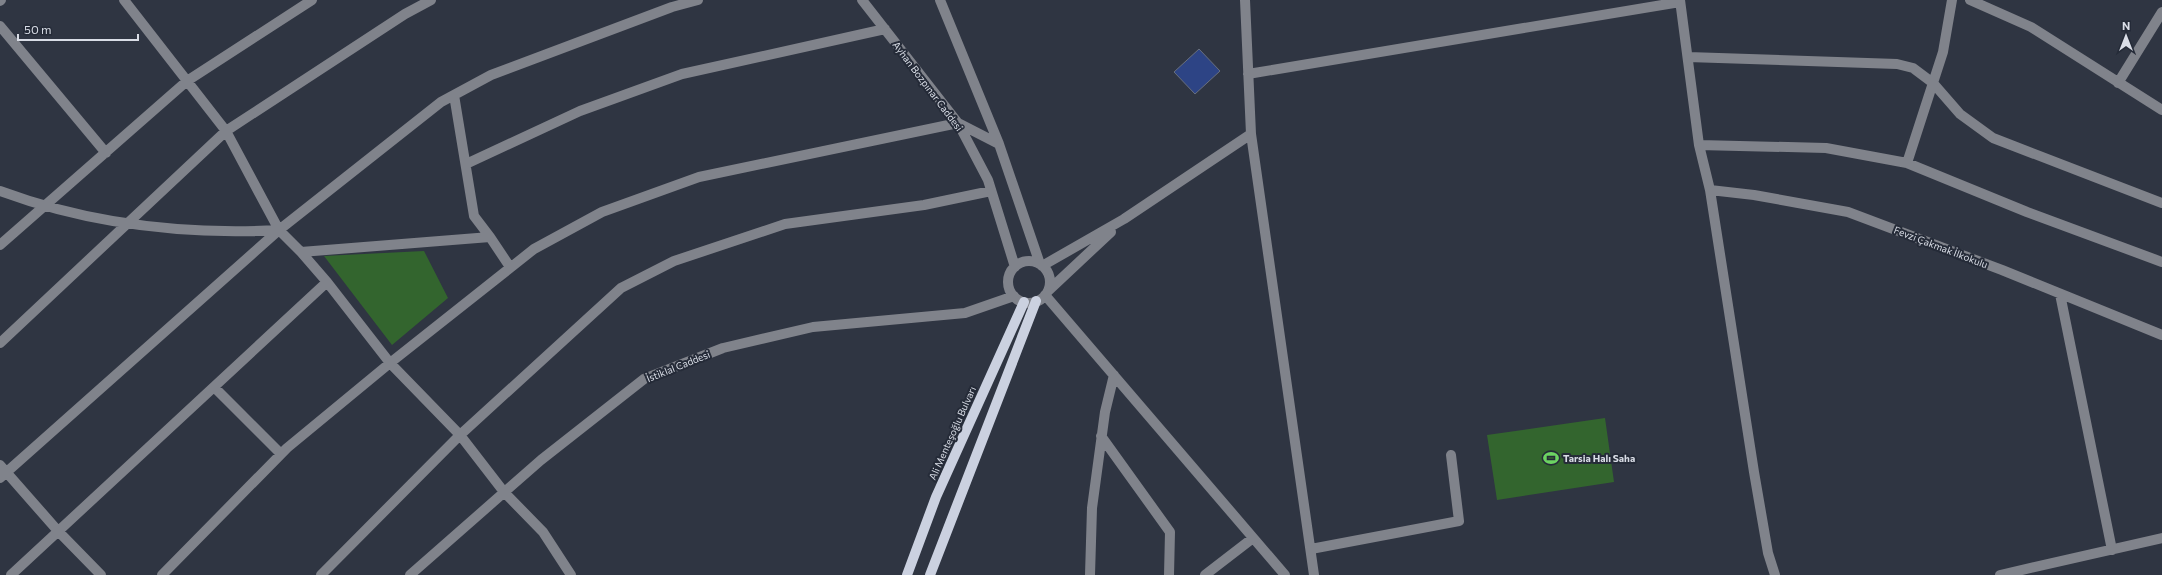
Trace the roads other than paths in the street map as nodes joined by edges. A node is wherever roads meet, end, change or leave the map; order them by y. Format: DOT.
graph roads {
  1 [pos="124,0"];
  2 [pos="312,0"];
  3 [pos="431,0"];
  4 [pos="698,0"];
  5 [pos="862,0"];
  6 [pos="940,0"];
  7 [pos="1245,0"];
  8 [pos="1952,0"];
  9 [pos="1970,0"];
  10 [pos="1680,1"];
  11 [pos="2162,12"];
  12 [pos="0,26"];
  13 [pos="885,30"];
  14 [pos="1688,57"];
  15 [pos="1248,74"];
  16 [pos="187,81"];
  17 [pos="1933,83"];
  18 [pos="2118,83"];
  19 [pos="454,95"];
  20 [pos="2162,110"];
  21 [pos="958,123"];
  22 [pos="226,131"];
  23 [pos="1251,134"];
  24 [pos="1000,144"];
  25 [pos="1699,145"];
  26 [pos="106,153"];
  27 [pos="1907,163"];
  28 [pos="466,164"];
  29 [pos="1710,190"];
  30 [pos="0,191"];
  31 [pos="991,191"];
  32 [pos="2162,203"];
  33 [pos="45,207"];
  34 [pos="1124,219"];
  35 [pos="127,225"];
  36 [pos="279,230"];
  37 [pos="490,237"];
  38 [pos="0,245"];
  39 [pos="302,252"];
  40 [pos="2162,262"];
  41 [pos="1041,265"];
  42 [pos="510,267"];
  43 [pos="1015,267"];
  44 [pos="327,282"];
  45 [pos="1046,293"];
  46 [pos="2060,294"];
  47 [pos="1014,296"];
  48 [pos="1036,301"];
  49 [pos="1024,302"];
  50 [pos="2162,336"];
  51 [pos="0,343"];
  52 [pos="390,363"];
  53 [pos="1114,375"];
  54 [pos="214,387"];
  55 [pos="460,435"];
  56 [pos="1102,436"];
  57 [pos="281,454"];
  58 [pos="1451,455"];
  59 [pos="2,472"];
  60 [pos="504,492"];
  61 [pos="58,531"];
  62 [pos="1253,538"];
  63 [pos="2162,538"];
  64 [pos="1311,549"];
  65 [pos="2112,550"];
  66 [pos="11,575"];
  67 [pos="101,575"];
  68 [pos="162,575"];
  69 [pos="320,575"];
  70 [pos="410,575"];
  71 [pos="571,575"];
  72 [pos="907,575"];
  73 [pos="930,575"];
  74 [pos="1090,575"];
  75 [pos="1169,575"];
  76 [pos="1205,575"];
  77 [pos="1285,575"];
  78 [pos="1314,575"];
  79 [pos="1775,575"];
  80 [pos="2000,575"];
  1 -- 16 [label="street"];
  2 -- 16 [label="street"];
  3 -- 22 [label="street"];
  4 -- 19 [label="street"];
  5 -- 13 [label="street, Ayhan Bozpınar Caddesi"];
  6 -- 24 [label="street"];
  7 -- 15 [label="street"];
  8 -- 17 [label="street"];
  9 -- 18 [label="street"];
  10 -- 14 [label="street"];
  10 -- 15 [label="street"];
  11 -- 18 [label="street"];
  12 -- 26 [label="street"];
  13 -- 21 [label="street, Ayhan Bozpınar Caddesi"];
  13 -- 28 [label="street"];
  14 -- 17 [label="street"];
  14 -- 25 [label="street"];
  15 -- 23 [label="street"];
  16 -- 22 [label="street"];
  16 -- 26 [label="street"];
  17 -- 27 [label="street"];
  17 -- 32 [label="street"];
  18 -- 20 [label="street"];
  19 -- 28 [label="street"];
  19 -- 36 [label="street"];
  21 -- 24 [label="street"];
  21 -- 31 [label="street, Ayhan Bozpınar Caddesi"];
  21 -- 42 [label="street"];
  22 -- 35 [label="street"];
  22 -- 36 [label="street"];
  23 -- 34 [label="street"];
  23 -- 64 [label="street"];
  24 -- 41 [label="street"];
  25 -- 27 [label="street"];
  25 -- 29 [label="street"];
  26 -- 33 [label="street"];
  27 -- 40 [label="street"];
  28 -- 37 [label="street"];
  29 -- 46 [label="street, Fevzi Çakmak İlkokulu"];
  29 -- 79 [label="street"];
  30 -- 33 [label="street"];
  31 -- 43 [label="street, Ayhan Bozpınar Caddesi"];
  31 -- 55 [label="street"];
  33 -- 35 [label="street"];
  33 -- 38 [label="street"];
  34 -- 41 [label="street"];
  34 -- 45 [label="street"];
  35 -- 36 [label="street"];
  35 -- 51 [label="street"];
  36 -- 39 [label="street"];
  36 -- 59 [label="street"];
  37 -- 39 [label="street"];
  37 -- 42 [label="street"];
  39 -- 44 [label="street"];
  41 -- 43 [label="street"];
  41 -- 45 [label="street"];
  42 -- 52 [label="street"];
  43 -- 47 [label="street"];
  44 -- 52 [label="street"];
  44 -- 54 [label="street"];
  45 -- 48 [label="street"];
  45 -- 53 [label="street"];
  46 -- 50 [label="street, Fevzi Çakmak İlkokulu"];
  46 -- 65 [label="street"];
  47 -- 49 [label="street"];
  47 -- 60 [label="street, İstiklal Caddesi"];
  48 -- 49 [label="street"];
  48 -- 73 [label="main road"];
  49 -- 72 [label="main road, Ali Menteşoğlu Bulvarı"];
  52 -- 55 [label="street"];
  52 -- 57 [label="street"];
  53 -- 56 [label="street"];
  53 -- 62 [label="street"];
  54 -- 57 [label="street"];
  54 -- 61 [label="street"];
  55 -- 60 [label="street"];
  55 -- 69 [label="street"];
  56 -- 74 [label="street"];
  56 -- 75 [label="street"];
  57 -- 68 [label="street"];
  58 -- 64 [label="street"];
  59 -- 61 [label="street"];
  60 -- 70 [label="street, İstiklal Caddesi"];
  60 -- 71 [label="street"];
  61 -- 66 [label="street"];
  61 -- 67 [label="street"];
  62 -- 76 [label="street"];
  62 -- 77 [label="street"];
  63 -- 65 [label="street"];
  64 -- 78 [label="street"];
  65 -- 80 [label="street"];
}
